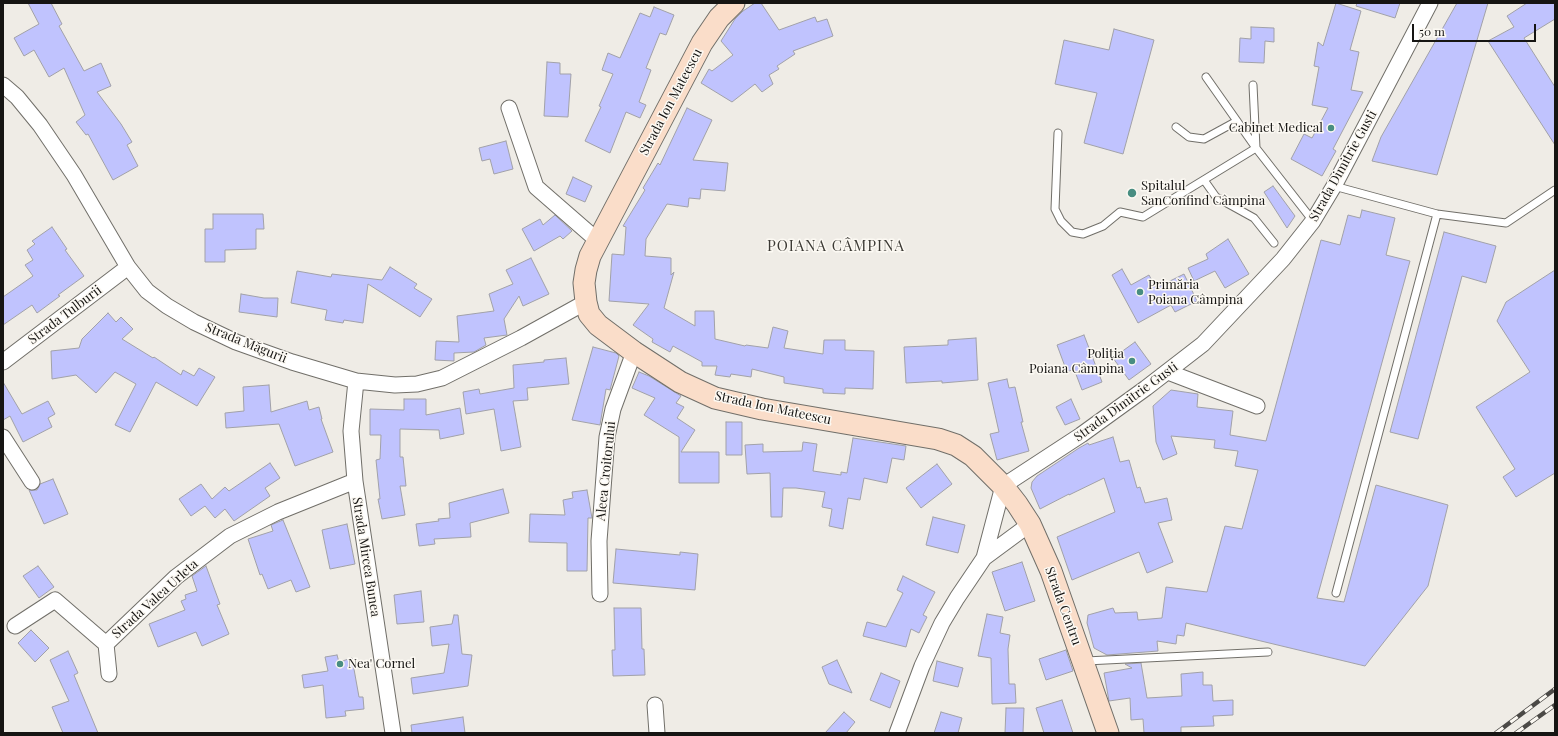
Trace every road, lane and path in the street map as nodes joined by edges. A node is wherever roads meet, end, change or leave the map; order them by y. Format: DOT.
graph roads {
  1 [pos="734,3"];
  2 [pos="1430,3"];
  3 [pos="1206,77"];
  4 [pos="3,85"];
  5 [pos="1253,85"];
  6 [pos="509,108"];
  7 [pos="1237,121"];
  8 [pos="1176,127"];
  9 [pos="1058,133"];
  10 [pos="1256,148"];
  11 [pos="1204,180"];
  12 [pos="1334,186"];
  13 [pos="1555,190"];
  14 [pos="1437,214"];
  15 [pos="1313,221"];
  16 [pos="598,240"];
  17 [pos="1274,243"];
  18 [pos="128,267"];
  19 [pos="586,302"];
  20 [pos="634,352"];
  21 [pos="3,362"];
  22 [pos="1168,372"];
  23 [pos="356,381"];
  24 [pos="1257,406"];
  25 [pos="3,437"];
  26 [pos="354,481"];
  27 [pos="32,482"];
  28 [pos="1003,486"];
  29 [pos="1030,524"];
  30 [pos="984,558"];
  31 [pos="1336,593"];
  32 [pos="600,594"];
  33 [pos="15,626"];
  34 [pos="106,644"];
  35 [pos="1268,652"];
  36 [pos="1084,661"];
  37 [pos="109,674"];
  38 [pos="655,705"];
  39 [pos="393,733"];
  40 [pos="657,733"];
  41 [pos="897,733"];
  42 [pos="1108,733"];
  1 -- 16 [label="main road, Strada Ion Mateescu"];
  2 -- 12 [label="street, Strada Dimitrie Gusti"];
  3 -- 7 [label="lane"];
  4 -- 18 [label="street, Strada Măgurii"];
  5 -- 10 [label="lane"];
  6 -- 16 [label="street"];
  7 -- 8 [label="lane"];
  7 -- 10 [label="lane"];
  9 -- 11 [label="lane"];
  10 -- 11 [label="lane"];
  10 -- 15 [label="lane"];
  11 -- 17 [label="lane"];
  12 -- 14 [label="lane"];
  12 -- 15 [label="street, Strada Dimitrie Gusti"];
  13 -- 14 [label="lane"];
  14 -- 31 [label="lane"];
  15 -- 22 [label="street, Strada Dimitrie Gusti"];
  16 -- 19 [label="main road, Strada Ion Mateescu"];
  18 -- 21 [label="street, Strada Tulburii"];
  18 -- 23 [label="street, Strada Măgurii"];
  19 -- 20 [label="main road, Strada Ion Mateescu"];
  19 -- 23 [label="street, Strada Măgurii"];
  20 -- 28 [label="main road, Strada Ion Mateescu"];
  20 -- 32 [label="street, Aleea Croitorului"];
  22 -- 24 [label="street"];
  22 -- 28 [label="street, Strada Dimitrie Gusti"];
  23 -- 26 [label="street, Strada Mircea Bunea"];
  25 -- 27 [label="street"];
  26 -- 34 [label="street, Strada Valea Urleta"];
  26 -- 39 [label="street, Strada Mircea Bunea"];
  28 -- 29 [label="main road, Strada Centru"];
  28 -- 30 [label="street"];
  29 -- 30 [label="street"];
  29 -- 36 [label="main road, Strada Centru"];
  30 -- 41 [label="street"];
  33 -- 34 [label="street"];
  34 -- 37 [label="street"];
  35 -- 36 [label="lane"];
  36 -- 42 [label="main road, Strada Centru"];
  38 -- 40 [label="street"];
}
